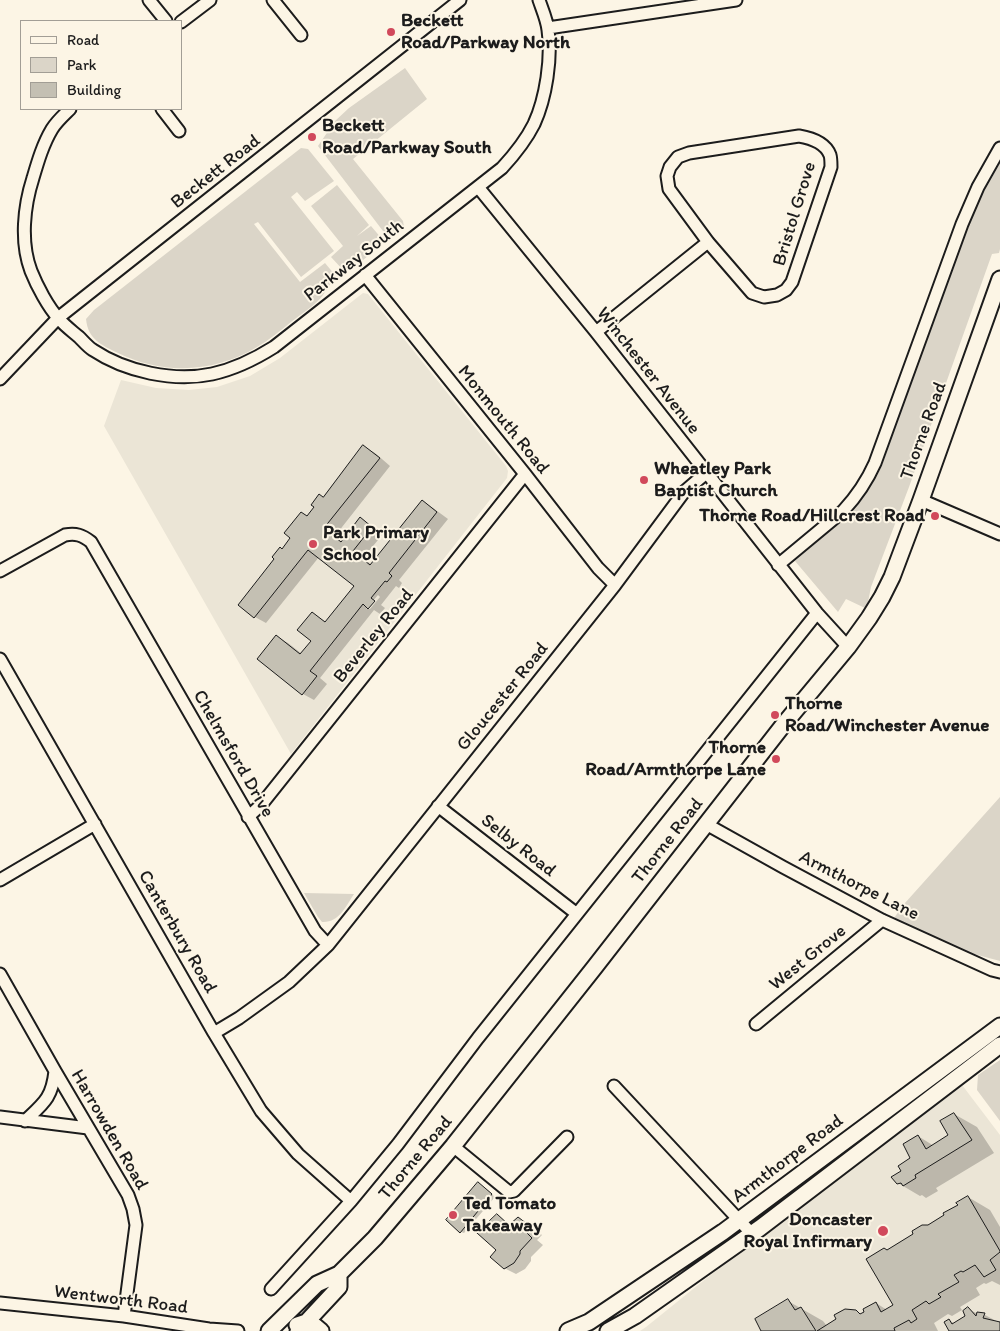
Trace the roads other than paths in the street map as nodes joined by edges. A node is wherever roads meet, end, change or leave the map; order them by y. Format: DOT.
graph roads {
  1 [pos="149,0"];
  2 [pos="210,0"];
  3 [pos="273,0"];
  4 [pos="460,0"];
  5 [pos="539,0"];
  6 [pos="736,0"];
  7 [pos="165,20"];
  8 [pos="182,21"];
  9 [pos="548,28"];
  10 [pos="301,35"];
  11 [pos="69,110"];
  12 [pos="163,110"];
  13 [pos="179,131"];
  14 [pos="1000,148"];
  15 [pos="478,186"];
  16 [pos="708,242"];
  17 [pos="365,275"];
  18 [pos="1000,279"];
  19 [pos="58,318"];
  20 [pos="596,332"];
  21 [pos="0,379"];
  22 [pos="706,473"];
  23 [pos="525,474"];
  24 [pos="921,500"];
  25 [pos="1000,534"];
  26 [pos="778,564"];
  27 [pos="0,571"];
  28 [pos="615,585"];
  29 [pos="817,612"];
  30 [pos="848,647"];
  31 [pos="0,659"];
  32 [pos="438,806"];
  33 [pos="248,817"];
  34 [pos="95,824"];
  35 [pos="706,824"];
  36 [pos="0,880"];
  37 [pos="577,914"];
  38 [pos="882,920"];
  39 [pos="328,945"];
  40 [pos="1000,972"];
  41 [pos="0,974"];
  42 [pos="756,1024"];
  43 [pos="1000,1026"];
  44 [pos="214,1033"];
  45 [pos="1000,1045"];
  46 [pos="54,1071"];
  47 [pos="614,1086"];
  48 [pos="0,1117"];
  49 [pos="25,1120"];
  50 [pos="88,1128"];
  51 [pos="567,1137"];
  52 [pos="454,1146"];
  53 [pos="351,1201"];
  54 [pos="739,1220"];
  55 [pos="752,1234"];
  56 [pos="339,1274"];
  57 [pos="271,1288"];
  58 [pos="0,1303"];
  59 [pos="124,1316"];
  60 [pos="302,1327"];
  61 [pos="238,1331"];
  62 [pos="270,1331"];
  63 [pos="275,1331"];
  64 [pos="320,1331"];
  65 [pos="568,1331"];
  66 [pos="608,1331"];
  1 -- 7 [label="street"];
  2 -- 8 [label="street"];
  3 -- 10 [label="street"];
  4 -- 19 [label="street, Beckett Road"];
  5 -- 9 [label="street, Parkway South"];
  6 -- 9 [label="street"];
  9 -- 15 [label="street, Parkway South"];
  11 -- 19 [label="street, Parkway South"];
  12 -- 13 [label="street"];
  14 -- 26 [label="street, Thorne Road"];
  15 -- 17 [label="street, Parkway South"];
  15 -- 20 [label="street, Winchester Avenue"];
  16 -- 16 [label="street, Bristol Grove"];
  16 -- 20 [label="street"];
  17 -- 19 [label="street, Parkway South"];
  17 -- 23 [label="street, Monmouth Road"];
  18 -- 24 [label="street, Thorne Road"];
  19 -- 21 [label="street, Beckett Road"];
  20 -- 22 [label="street, Winchester Avenue"];
  22 -- 26 [label="street, Winchester Avenue"];
  22 -- 28 [label="street, Gloucester Road"];
  23 -- 28 [label="street, Monmouth Road"];
  23 -- 33 [label="street, Beverley Road"];
  24 -- 25 [label="street"];
  24 -- 30 [label="street, Thorne Road"];
  26 -- 29 [label="street, Winchester Avenue"];
  27 -- 33 [label="street, Chelmsford Drive"];
  28 -- 32 [label="street, Gloucester Road"];
  29 -- 30 [label="street, Winchester Avenue"];
  29 -- 37 [label="street, Thorne Road"];
  30 -- 35 [label="street, Thorne Road"];
  31 -- 34 [label="street, Canterbury Road"];
  32 -- 37 [label="street, Selby Road"];
  32 -- 39 [label="street, Gloucester Road"];
  33 -- 39 [label="street, Chelmsford Drive"];
  34 -- 36 [label="street"];
  34 -- 44 [label="street, Canterbury Road"];
  35 -- 38 [label="street, Armthorpe Lane"];
  35 -- 52 [label="street, Thorne Road"];
  37 -- 53 [label="street, Thorne Road"];
  38 -- 40 [label="street, Armthorpe Lane"];
  38 -- 42 [label="street, West Grove"];
  39 -- 44 [label="street"];
  41 -- 46 [label="street, Harrowden Road"];
  43 -- 54 [label="street, Armthorpe Road"];
  44 -- 53 [label="street, Canterbury Road"];
  45 -- 55 [label="street, Armthorpe Road"];
  46 -- 49 [label="street"];
  46 -- 50 [label="street, Harrowden Road"];
  47 -- 54 [label="street"];
  48 -- 49 [label="street"];
  49 -- 50 [label="street"];
  50 -- 59 [label="street, Harrowden Road"];
  51 -- 52 [label="street"];
  52 -- 56 [label="street, Thorne Road"];
  53 -- 57 [label="street, Thorne Road"];
  54 -- 55 [label="street"];
  54 -- 65 [label="street, Armthorpe Road"];
  55 -- 66 [label="street, Armthorpe Road"];
  56 -- 60 [label="street, Thorne Road"];
  56 -- 62 [label="street, Thorne Road"];
  58 -- 59 [label="street, Wentworth Road"];
  59 -- 61 [label="street, Wentworth Road"];
  60 -- 63 [label="street"];
  60 -- 64 [label="street"];
}
